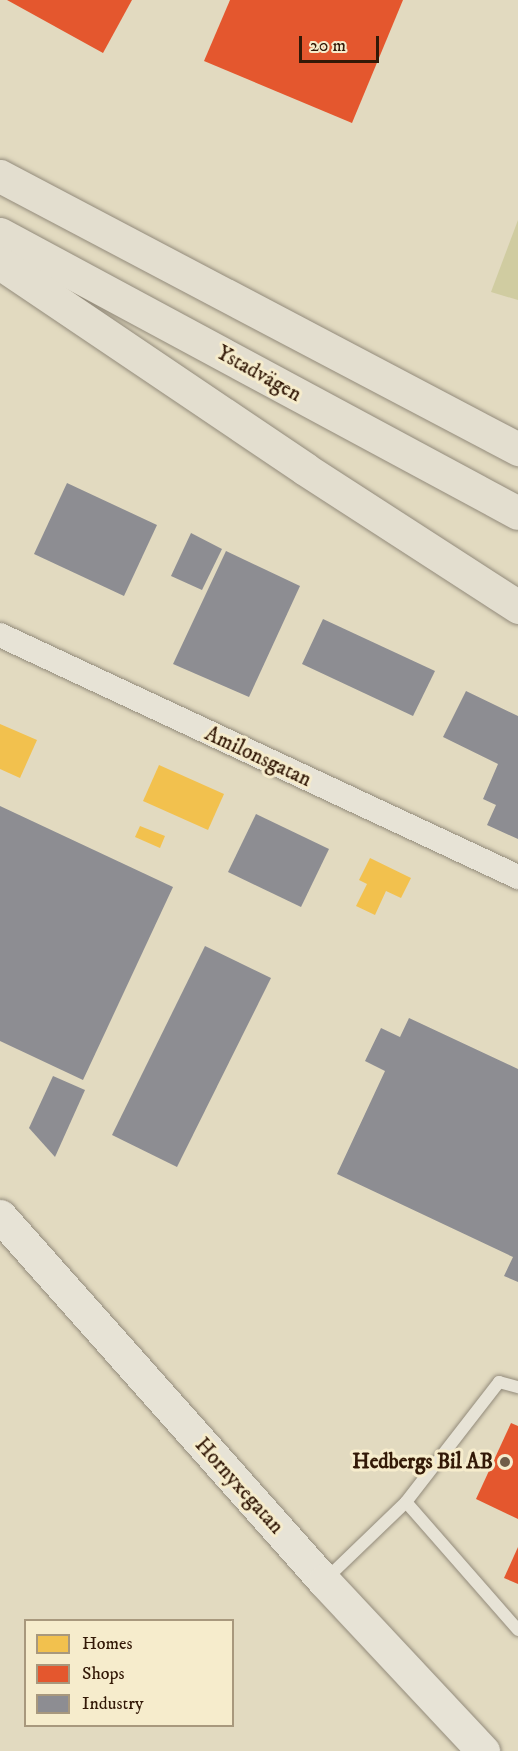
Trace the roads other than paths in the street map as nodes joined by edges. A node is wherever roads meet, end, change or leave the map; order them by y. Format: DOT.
graph roads {
  1 [pos="0,176"];
  2 [pos="0,234"];
  3 [pos="0,263"];
  4 [pos="518,449"];
  5 [pos="518,513"];
  6 [pos="518,607"];
  7 [pos="0,634"];
  8 [pos="518,877"];
  9 [pos="0,1216"];
  10 [pos="518,1387"];
  11 [pos="406,1502"];
  12 [pos="324,1581"];
  13 [pos="518,1630"];
  14 [pos="483,1751"];
  1 -- 4 [label="highway"];
  2 -- 5 [label="highway, Ystadvägen"];
  3 -- 6 [label="highway"];
  7 -- 8 [label="street, Amilonsgatan"];
  9 -- 12 [label="street, Hornyxegatan"];
  10 -- 11 [label="lane"];
  11 -- 12 [label="lane"];
  11 -- 13 [label="lane"];
  12 -- 14 [label="street, Hornyxegatan"];
}
